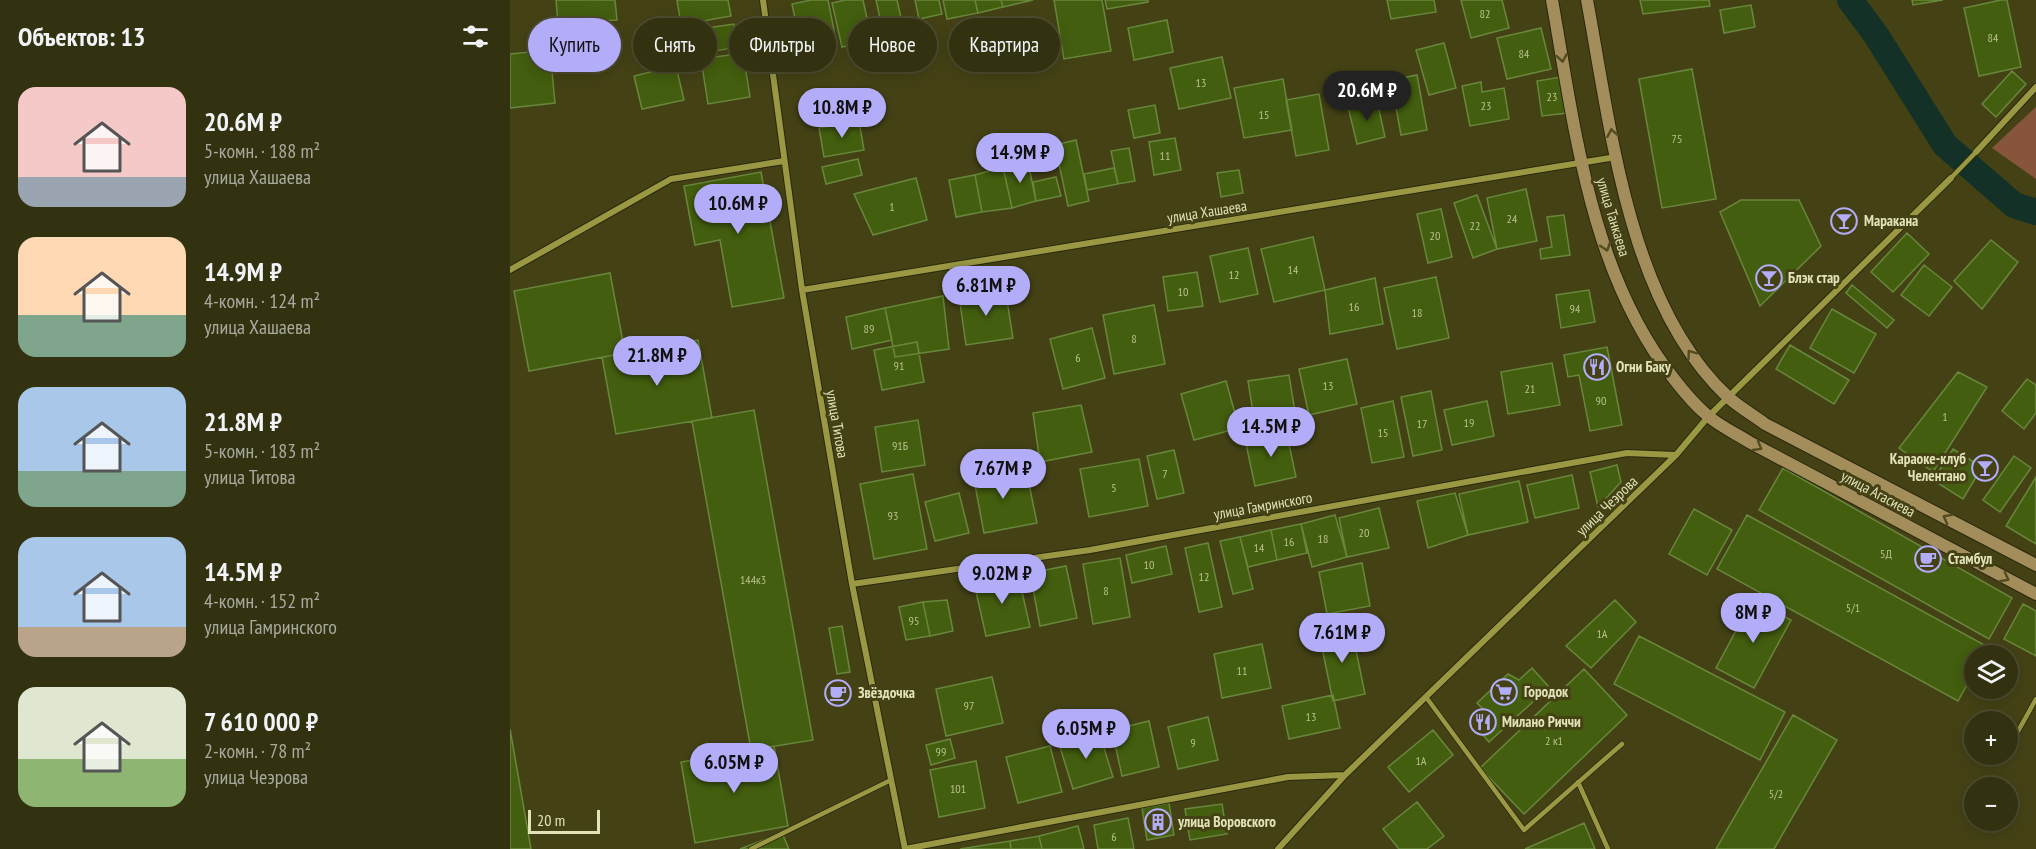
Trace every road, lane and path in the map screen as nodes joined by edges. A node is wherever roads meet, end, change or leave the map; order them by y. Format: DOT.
graph roads {
  1 [pos="763,0"];
  2 [pos="1552,0"];
  3 [pos="1587,0"];
  4 [pos="2036,87"];
  5 [pos="1976,152"];
  6 [pos="1616,156"];
  7 [pos="784,161"];
  8 [pos="1581,162"];
  9 [pos="1951,178"];
  10 [pos="510,270"];
  11 [pos="802,290"];
  12 [pos="1729,398"];
  13 [pos="1708,417"];
  14 [pos="1676,455"];
  15 [pos="2036,565"];
  16 [pos="852,584"];
  17 [pos="2036,594"];
  18 [pos="1426,697"];
  19 [pos="2036,699"];
  20 [pos="2018,731"];
  21 [pos="1622,744"];
  22 [pos="1345,776"];
  23 [pos="891,780"];
  24 [pos="1578,782"];
  25 [pos="751,849"];
  26 [pos="905,849"];
  27 [pos="1278,849"];
  28 [pos="1608,849"];
  1 -- 7 [label="street, улица Титова"];
  2 -- 8 [label="main road, улица Танкаева, one-way"];
  6 -- 3 [label="main road, улица Танкаева, one-way"];
  4 -- 5 [label="street"];
  5 -- 9 [label="lane"];
  6 -- 8 [label="street, улица Хашаева"];
  12 -- 6 [label="main road, улица Танкаева, one-way"];
  7 -- 10 [label="street"];
  7 -- 11 [label="street, улица Титова"];
  8 -- 11 [label="street, улица Хашаева"];
  8 -- 13 [label="main road, улица Танкаева, one-way"];
  9 -- 12 [label="street, улица Чеэрова"];
  11 -- 16 [label="street, улица Титова"];
  12 -- 13 [label="street, улица Чеэрова"];
  15 -- 12 [label="main road, улица Агасиева, one-way"];
  13 -- 14 [label="street, улица Чеэрова"];
  13 -- 17 [label="main road, улица Агасиева, one-way"];
  14 -- 16 [label="street, улица Гамринского"];
  14 -- 18 [label="street, улица Чеэрова"];
  16 -- 23 [label="street, улица Титова"];
  18 -- 22 [label="street, улица Чеэрова"];
  18 -- 24 [label="lane"];
  19 -- 20 [label="lane"];
  21 -- 24 [label="lane"];
  22 -- 26 [label="street"];
  22 -- 27 [label="street, улица Чеэрова"];
  23 -- 25 [label="lane"];
  23 -- 26 [label="street, улица Титова"];
  24 -- 28 [label="lane"];
}
